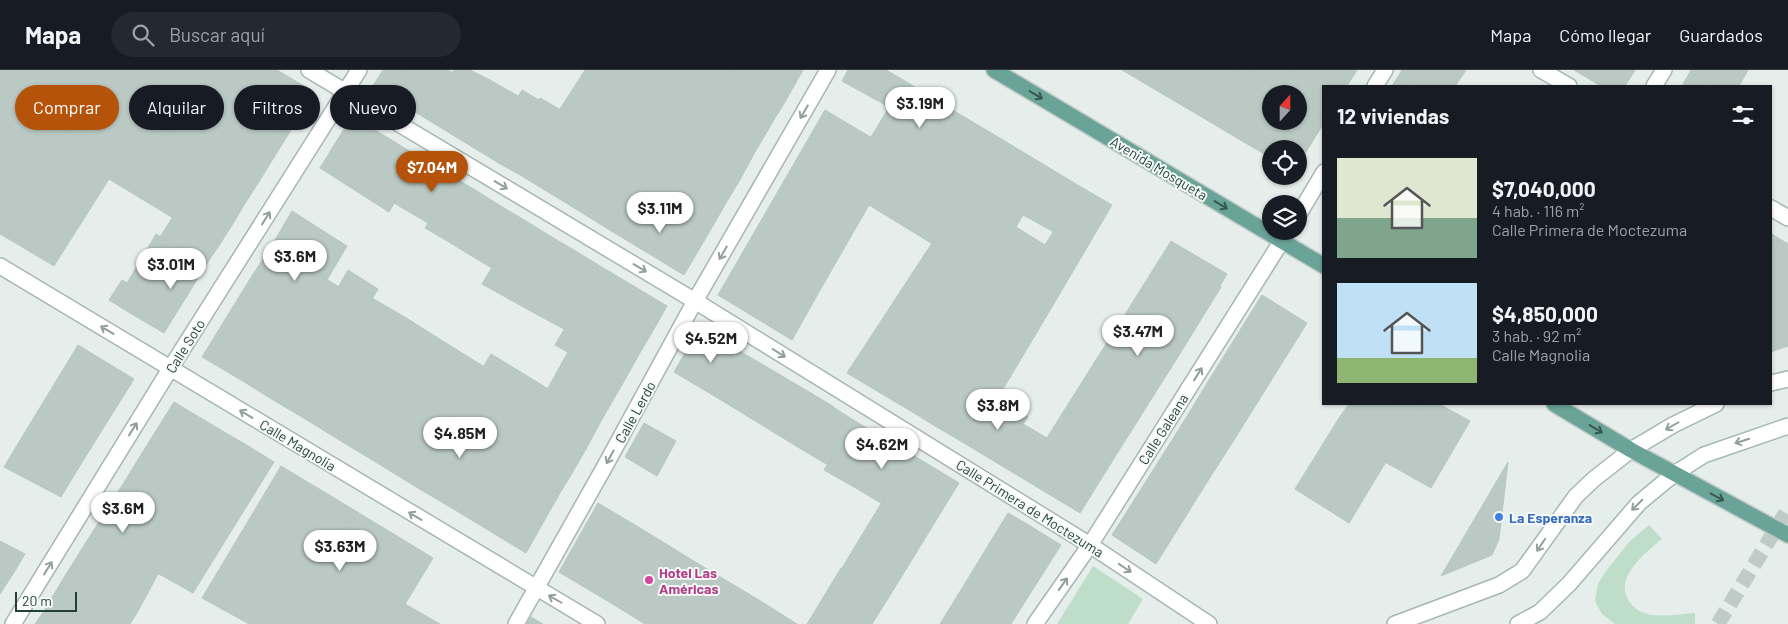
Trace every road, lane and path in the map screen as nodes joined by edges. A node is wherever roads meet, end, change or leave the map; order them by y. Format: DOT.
graph roads {
  1 [pos="309,70"];
  2 [pos="360,70"];
  3 [pos="828,70"];
  4 [pos="994,70"];
  5 [pos="1385,70"];
  6 [pos="1541,70"];
  7 [pos="1664,70"];
  8 [pos="334,85"];
  9 [pos="350,85"];
  10 [pos="1376,85"];
  11 [pos="1567,85"];
  12 [pos="1655,85"];
  13 [pos="330,116"];
  14 [pos="409,130"];
  15 [pos="1322,175"];
  16 [pos="1307,201"];
  17 [pos="1772,209"];
  18 [pos="1788,218"];
  19 [pos="1262,223"];
  20 [pos="1282,240"];
  21 [pos="1290,240"];
  22 [pos="1322,264"];
  23 [pos="0,266"];
  24 [pos="695,301"];
  25 [pos="170,369"];
  26 [pos="1788,379"];
  27 [pos="1772,383"];
  28 [pos="1556,405"];
  29 [pos="1714,405"];
  30 [pos="1788,426"];
  31 [pos="1631,450"];
  32 [pos="1674,474"];
  33 [pos="1788,535"];
  34 [pos="1090,545"];
  35 [pos="536,588"];
  36 [pos="13,624"];
  37 [pos="516,624"];
  38 [pos="597,624"];
  39 [pos="1034,624"];
  40 [pos="1209,624"];
  41 [pos="1395,624"];
  42 [pos="1518,624"];
  1 -- 8 [label="street, Calle Primera de Moctezuma"];
  2 -- 9 [label="street, Calle Soto"];
  3 -- 24 [label="street, Calle Lerdo, one-way"];
  4 -- 19 [label="main road, Avenida Mosqueta, one-way"];
  5 -- 10 [label="street"];
  6 -- 11 [label="street"];
  7 -- 12 [label="street"];
  25 -- 13 [label="street, Calle Soto, one-way"];
  14 -- 24 [label="street, Calle Primera de Moctezuma, one-way"];
  15 -- 16 [label="street"];
  17 -- 18 [label="street"];
  34 -- 20 [label="street, Calle Galeana, one-way"];
  21 -- 22 [label="main road, Avenida Mosqueta"];
  25 -- 23 [label="street, Calle Magnolia, one-way"];
  24 -- 34 [label="street, Calle Primera de Moctezuma, one-way"];
  24 -- 35 [label="street, Calle Lerdo, one-way"];
  35 -- 25 [label="street, Calle Magnolia, one-way"];
  36 -- 25 [label="street, Calle Soto, one-way"];
  26 -- 27 [label="street"];
  28 -- 31 [label="main road, one-way"];
  29 -- 31 [label="street, one-way"];
  30 -- 32 [label="street, one-way"];
  31 -- 32 [label="main road"];
  31 -- 41 [label="street, one-way"];
  32 -- 33 [label="main road, one-way"];
  32 -- 42 [label="street, one-way"];
  39 -- 34 [label="street, Calle Galeana, one-way"];
  34 -- 40 [label="street, Calle Primera de Moctezuma, one-way"];
  35 -- 37 [label="street, Calle Lerdo"];
  38 -- 35 [label="street, Calle Magnolia, one-way"];
}
